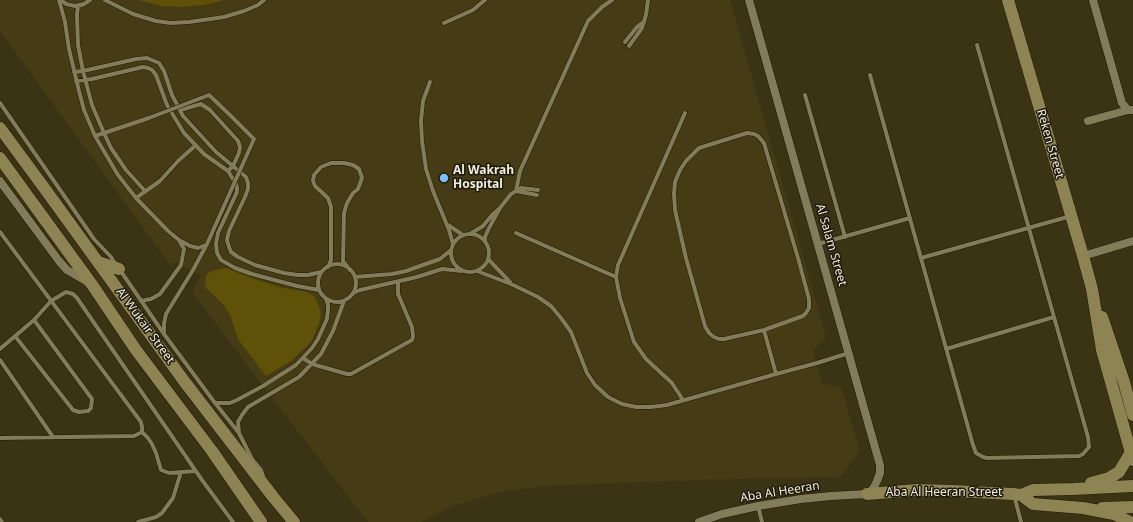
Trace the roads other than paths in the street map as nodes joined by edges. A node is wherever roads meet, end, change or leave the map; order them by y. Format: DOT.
graph roads {
  1 [pos="60,0"];
  2 [pos="90,0"];
  3 [pos="105,0"];
  4 [pos="264,0"];
  5 [pos="485,0"];
  6 [pos="612,0"];
  7 [pos="648,0"];
  8 [pos="749,0"];
  9 [pos="1008,0"];
  10 [pos="1094,0"];
  11 [pos="84,4"];
  12 [pos="644,22"];
  13 [pos="444,23"];
  14 [pos="625,42"];
  15 [pos="977,45"];
  16 [pos="629,46"];
  17 [pos="83,71"];
  18 [pos="74,72"];
  19 [pos="870,75"];
  20 [pos="76,81"];
  21 [pos="85,81"];
  22 [pos="430,82"];
  23 [pos="805,95"];
  24 [pos="0,102"];
  25 [pos="180,110"];
  26 [pos="1130,110"];
  27 [pos="685,113"];
  28 [pos="1088,120"];
  29 [pos="0,128"];
  30 [pos="104,133"];
  31 [pos="95,136"];
  32 [pos="196,145"];
  33 [pos="0,158"];
  34 [pos="233,166"];
  35 [pos="228,171"];
  36 [pos="0,181"];
  37 [pos="145,191"];
  38 [pos="516,191"];
  39 [pos="538,193"];
  40 [pos="136,198"];
  41 [pos="500,208"];
  42 [pos="1071,216"];
  43 [pos="910,218"];
  44 [pos="446,223"];
  45 [pos="1029,228"];
  46 [pos="0,232"];
  47 [pos="516,233"];
  48 [pos="470,234"];
  49 [pos="463,235"];
  50 [pos="845,237"];
  51 [pos="179,240"];
  52 [pos="1133,241"];
  53 [pos="485,242"];
  54 [pos="207,244"];
  55 [pos="453,244"];
  56 [pos="818,244"];
  57 [pos="451,250"];
  58 [pos="1083,256"];
  59 [pos="921,258"];
  60 [pos="488,259"];
  61 [pos="98,262"];
  62 [pos="328,266"];
  63 [pos="119,269"];
  64 [pos="350,270"];
  65 [pos="463,271"];
  66 [pos="477,271"];
  67 [pos="321,272"];
  68 [pos="355,277"];
  69 [pos="616,277"];
  70 [pos="398,282"];
  71 [pos="511,284"];
  72 [pos="93,286"];
  73 [pos="1092,289"];
  74 [pos="319,290"];
  75 [pos="353,293"];
  76 [pos="326,299"];
  77 [pos="51,301"];
  78 [pos="344,301"];
  79 [pos="141,302"];
  80 [pos="1054,317"];
  81 [pos="34,320"];
  82 [pos="764,330"];
  83 [pos="164,334"];
  84 [pos="15,336"];
  85 [pos="0,349"];
  86 [pos="946,349"];
  87 [pos="849,353"];
  88 [pos="303,358"];
  89 [pos="0,360"];
  90 [pos="312,364"];
  91 [pos="776,374"];
  92 [pos="683,400"];
  93 [pos="215,403"];
  94 [pos="1133,415"];
  95 [pos="142,432"];
  96 [pos="239,433"];
  97 [pos="53,437"];
  98 [pos="0,438"];
  99 [pos="1132,456"];
  100 [pos="196,471"];
  101 [pos="181,472"];
  102 [pos="1133,486"];
  103 [pos="1073,489"];
  104 [pos="867,494"];
  105 [pos="1017,494"];
  106 [pos="274,498"];
  107 [pos="758,506"];
  108 [pos="1133,507"];
  109 [pos="1083,508"];
  110 [pos="0,519"];
  111 [pos="2,522"];
  112 [pos="138,522"];
  113 [pos="232,522"];
  114 [pos="261,522"];
  115 [pos="294,522"];
  116 [pos="699,522"];
  117 [pos="762,522"];
  118 [pos="1022,522"];
  119 [pos="1130,522"];
  1 -- 11 [label="lane"];
  1 -- 18 [label="lane"];
  2 -- 11 [label="lane"];
  3 -- 4 [label="lane"];
  5 -- 13 [label="lane"];
  6 -- 38 [label="lane"];
  7 -- 12 [label="lane"];
  8 -- 56 [label="street, Al Salam Street"];
  9 -- 42 [label="street, Reken Street"];
  10 -- 26 [label="street"];
  11 -- 17 [label="lane"];
  12 -- 14 [label="lane"];
  12 -- 16 [label="lane"];
  15 -- 45 [label="lane"];
  17 -- 18 [label="lane"];
  17 -- 21 [label="lane"];
  17 -- 25 [label="lane"];
  18 -- 20 [label="lane"];
  19 -- 43 [label="lane"];
  20 -- 21 [label="lane"];
  20 -- 31 [label="lane"];
  21 -- 30 [label="lane"];
  21 -- 32 [label="lane"];
  22 -- 44 [label="lane"];
  23 -- 50 [label="lane"];
  24 -- 63 [label="lane"];
  25 -- 34 [label="lane"];
  25 -- 34 [label="lane"];
  26 -- 28 [label="street"];
  27 -- 69 [label="lane"];
  29 -- 61 [label="street, Al Wukair Street"];
  30 -- 31 [label="lane"];
  30 -- 37 [label="lane"];
  30 -- 54 [label="lane, bridge"];
  31 -- 40 [label="lane"];
  32 -- 35 [label="lane"];
  32 -- 37 [label="lane"];
  33 -- 72 [label="street, Al Wukair Street"];
  34 -- 35 [label="lane"];
  34 -- 67 [label="lane"];
  35 -- 74 [label="lane"];
  36 -- 72 [label="street"];
  37 -- 40 [label="lane"];
  38 -- 39 [label="lane"];
  38 -- 41 [label="lane"];
  40 -- 51 [label="lane"];
  41 -- 48 [label="lane"];
  41 -- 53 [label="lane"];
  42 -- 45 [label="lane"];
  42 -- 58 [label="street, Reken Street"];
  43 -- 50 [label="lane"];
  43 -- 59 [label="lane"];
  44 -- 49 [label="lane"];
  44 -- 55 [label="lane"];
  45 -- 59 [label="lane"];
  45 -- 80 [label="lane"];
  46 -- 77 [label="lane"];
  47 -- 69 [label="lane"];
  48 -- 49 [label="lane"];
  48 -- 53 [label="lane"];
  49 -- 55 [label="lane"];
  50 -- 56 [label="lane"];
  51 -- 54 [label="lane"];
  51 -- 79 [label="lane"];
  52 -- 58 [label="street"];
  53 -- 60 [label="lane"];
  54 -- 83 [label="lane"];
  55 -- 57 [label="lane"];
  56 -- 87 [label="street, Al Salam Street"];
  57 -- 65 [label="lane"];
  57 -- 68 [label="lane"];
  58 -- 73 [label="street, Reken Street"];
  59 -- 86 [label="lane"];
  60 -- 66 [label="lane"];
  60 -- 71 [label="lane"];
  61 -- 63 [label="street"];
  61 -- 106 [label="street, Al Wukair Street"];
  62 -- 64 [label="lane"];
  62 -- 64 [label="lane"];
  62 -- 67 [label="lane"];
  63 -- 79 [label="lane"];
  64 -- 68 [label="lane"];
  65 -- 66 [label="lane"];
  65 -- 70 [label="lane"];
  66 -- 71 [label="lane"];
  67 -- 74 [label="lane"];
  68 -- 75 [label="lane"];
  69 -- 92 [label="lane"];
  70 -- 75 [label="lane"];
  70 -- 90 [label="lane"];
  71 -- 92 [label="lane"];
  72 -- 114 [label="street, Al Wukair Street"];
  73 -- 94 [label="street, Reken Street"];
  73 -- 99 [label="street, Reken Street"];
  74 -- 76 [label="lane"];
  75 -- 78 [label="lane"];
  76 -- 78 [label="lane"];
  76 -- 88 [label="lane"];
  77 -- 81 [label="lane"];
  77 -- 95 [label="lane"];
  77 -- 100 [label="lane"];
  78 -- 90 [label="lane"];
  79 -- 83 [label="lane"];
  80 -- 86 [label="lane"];
  80 -- 86 [label="lane"];
  81 -- 84 [label="lane"];
  81 -- 84 [label="lane"];
  82 -- 82 [label="lane"];
  82 -- 91 [label="lane"];
  83 -- 93 [label="lane"];
  84 -- 85 [label="lane"];
  87 -- 91 [label="lane"];
  87 -- 104 [label="street, Al Salam Street"];
  88 -- 90 [label="lane"];
  88 -- 93 [label="lane"];
  89 -- 97 [label="lane"];
  90 -- 96 [label="lane"];
  91 -- 92 [label="lane"];
  93 -- 96 [label="lane"];
  95 -- 97 [label="lane"];
  95 -- 101 [label="lane"];
  96 -- 106 [label="lane"];
  97 -- 98 [label="lane"];
  99 -- 103 [label="street"];
  100 -- 101 [label="lane"];
  100 -- 113 [label="lane"];
  101 -- 112 [label="lane"];
  102 -- 103 [label="street, Aba Al Heeran Street"];
  103 -- 105 [label="street, Aba Al Heeran Street"];
  104 -- 105 [label="street, Aba Al Heeran Street"];
  104 -- 107 [label="street, Aba Al Heeran"];
  105 -- 109 [label="street, Aba Al Heeran Street"];
  105 -- 118 [label="lane"];
  106 -- 115 [label="street, Al Wukair Street"];
  107 -- 116 [label="street, Aba Al Heeran"];
  107 -- 117 [label="lane"];
  108 -- 109 [label="street, Aba Al Heeran Street"];
  109 -- 119 [label="street"];
  110 -- 111 [label="lane"];
}
